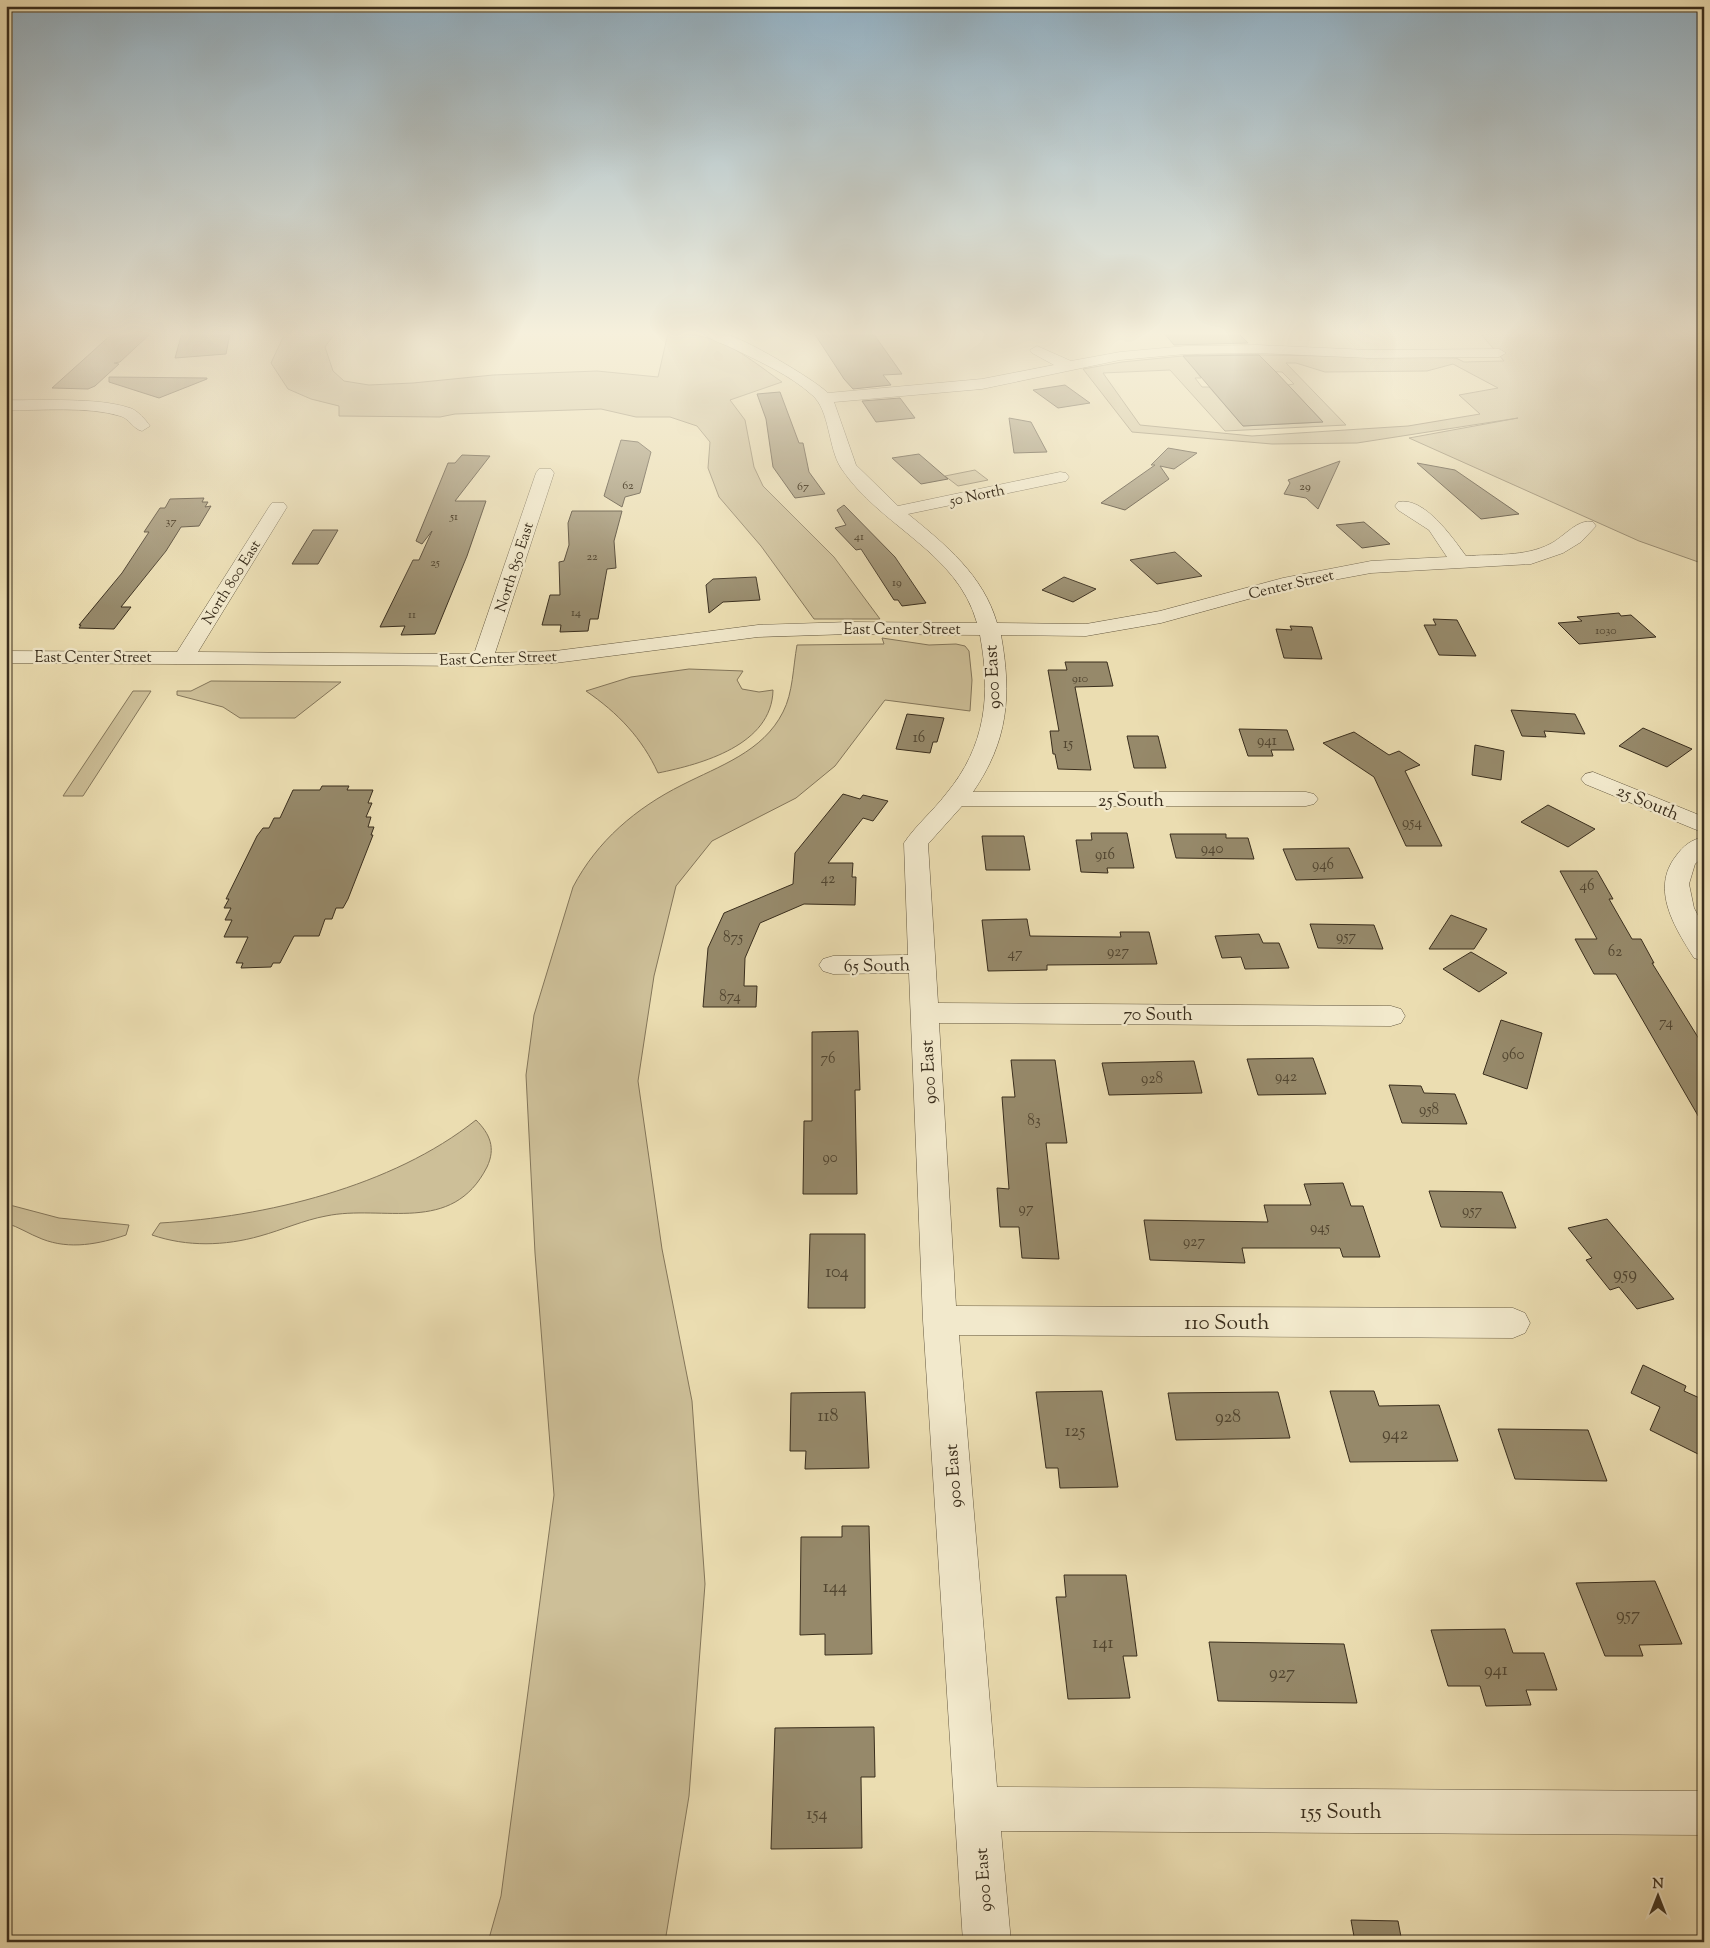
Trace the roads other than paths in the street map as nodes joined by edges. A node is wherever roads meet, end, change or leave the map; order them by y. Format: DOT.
graph roads {
  1 [pos="140,424"];
  2 [pos="833,424"];
  3 [pos="142,426"];
  4 [pos="545,473"];
  5 [pos="1060,478"];
  6 [pos="1404,506"];
  7 [pos="278,507"];
  8 [pos="894,512"];
  9 [pos="1587,526"];
  10 [pos="1460,563"];
  11 [pos="989,629"];
  12 [pos="6,657"];
  13 [pos="184,657"];
  14 [pos="482,660"];
  15 [pos="1592,779"];
  16 [pos="956,798"];
  17 [pos="1306,799"];
  18 [pos="1704,826"];
  19 [pos="1704,844"];
  20 [pos="1704,952"];
  21 [pos="921,964"];
  22 [pos="833,966"];
  23 [pos="925,1013"];
  24 [pos="1390,1016"];
  25 [pos="940,1320"];
  26 [pos="1513,1323"];
  27 [pos="978,1809"];
  28 [pos="1704,1813"];
  29 [pos="987,1942"];
  1 -- 3 [label="street"];
  2 -- 8 [label="street, 900 East"];
  4 -- 14 [label="street, North 850 East"];
  5 -- 8 [label="street, 50 North"];
  6 -- 10 [label="street"];
  7 -- 13 [label="street, North 800 East"];
  8 -- 11 [label="street, 900 East"];
  9 -- 10 [label="street, Center Street"];
  10 -- 11 [label="street, Center Street"];
  11 -- 14 [label="street, East Center Street"];
  11 -- 16 [label="street, 900 East"];
  12 -- 13 [label="street, East Center Street"];
  13 -- 14 [label="street, East Center Street"];
  15 -- 18 [label="street, 25 South"];
  16 -- 17 [label="street, 25 South"];
  16 -- 21 [label="street, 900 East"];
  19 -- 20 [label="street"];
  21 -- 22 [label="street, 65 South"];
  21 -- 23 [label="street, 900 East"];
  23 -- 24 [label="street, 70 South"];
  23 -- 25 [label="street, 900 East"];
  25 -- 26 [label="street, 110 South"];
  25 -- 27 [label="street, 900 East"];
  27 -- 28 [label="street, 155 South"];
  27 -- 29 [label="street, 900 East"];
}
